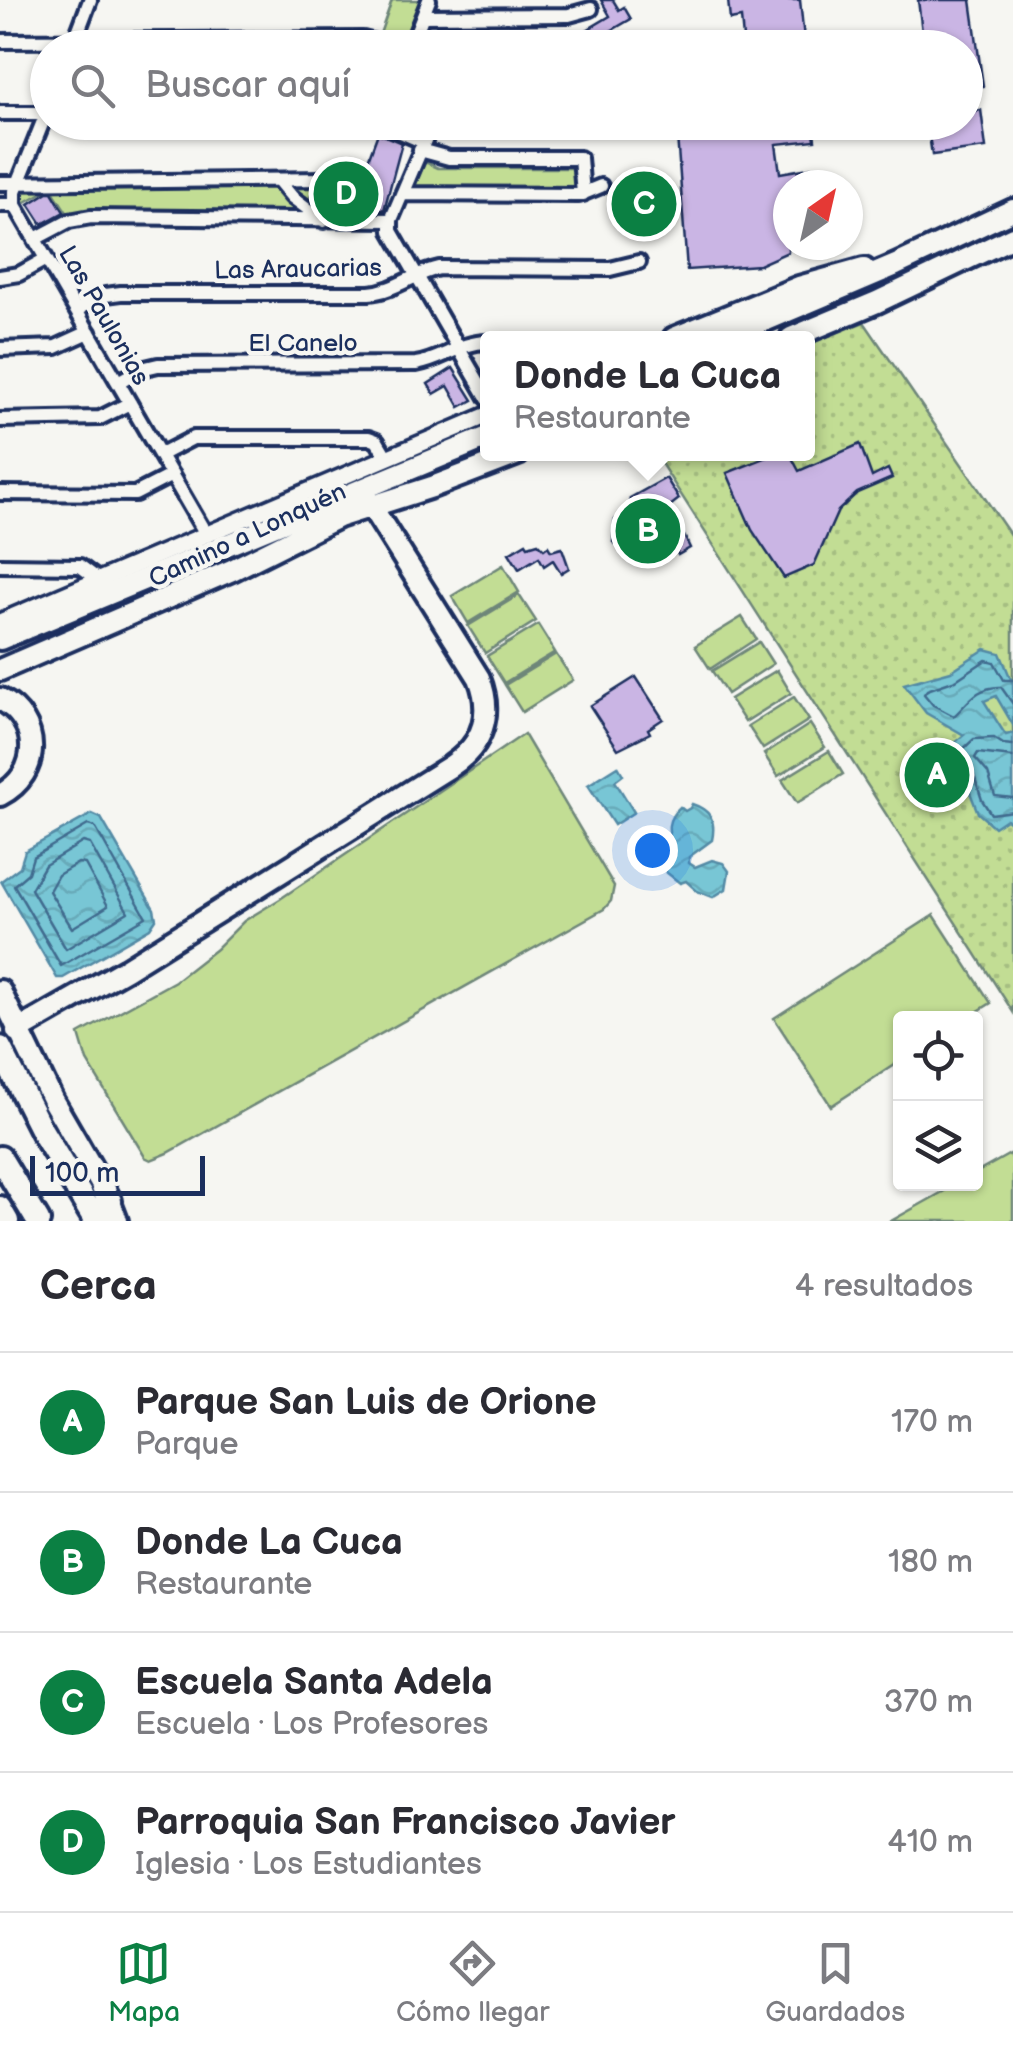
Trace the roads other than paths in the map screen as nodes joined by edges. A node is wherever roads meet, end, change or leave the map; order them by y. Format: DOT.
graph roads {
  1 [pos="90,0"];
  2 [pos="429,0"];
  3 [pos="591,8"];
  4 [pos="423,16"];
  5 [pos="78,30"];
  6 [pos="417,30"];
  7 [pos="0,40"];
  8 [pos="30,42"];
  9 [pos="30,112"];
  10 [pos="0,113"];
  11 [pos="36,140"];
  12 [pos="411,140"];
  13 [pos="423,140"];
  14 [pos="422,146"];
  15 [pos="324,179"];
  16 [pos="278,180"];
  17 [pos="0,182"];
  18 [pos="19,182"];
  19 [pos="602,186"];
  20 [pos="402,194"];
  21 [pos="584,194"];
  22 [pos="0,205"];
  23 [pos="15,205"];
  24 [pos="1013,210"];
  25 [pos="391,220"];
  26 [pos="325,222"];
  27 [pos="1013,237"];
  28 [pos="35,239"];
  29 [pos="46,259"];
  30 [pos="639,262"];
  31 [pos="896,265"];
  32 [pos="417,276"];
  33 [pos="0,277"];
  34 [pos="76,310"];
  35 [pos="691,331"];
  36 [pos="740,331"];
  37 [pos="808,331"];
  38 [pos="89,332"];
  39 [pos="480,343"];
  40 [pos="458,347"];
  41 [pos="0,348"];
  42 [pos="118,382"];
  43 [pos="480,385"];
  44 [pos="130,403"];
  45 [pos="480,418"];
  46 [pos="0,420"];
  47 [pos="480,442"];
  48 [pos="160,454"];
  49 [pos="387,458"];
  50 [pos="499,461"];
  51 [pos="172,475"];
  52 [pos="0,493"];
  53 [pos="365,498"];
  54 [pos="208,536"];
  55 [pos="0,565"];
  56 [pos="99,580"];
  57 [pos="0,622"];
  58 [pos="0,640"];
  59 [pos="0,670"];
  60 [pos="0,699"];
  61 [pos="0,795"];
  62 [pos="0,990"];
  63 [pos="17,1031"];
  64 [pos="0,1048"];
  65 [pos="0,1158"];
  66 [pos="103,1186"];
  67 [pos="0,1207"];
  68 [pos="8,1221"];
  69 [pos="38,1221"];
  70 [pos="96,1221"];
  71 [pos="120,1221"];
  1 -- 5 [label="street"];
  2 -- 4 [label="street"];
  3 -- 4 [label="street"];
  4 -- 6 [label="street"];
  7 -- 8 [label="street"];
  9 -- 10 [label="street"];
  11 -- 18 [label="street"];
  12 -- 14 [label="street"];
  13 -- 14 [label="street"];
  14 -- 20 [label="street"];
  14 -- 21 [label="street"];
  15 -- 16 [label="street"];
  16 -- 18 [label="street"];
  16 -- 26 [label="street"];
  17 -- 18 [label="street"];
  18 -- 23 [label="street"];
  19 -- 21 [label="street"];
  20 -- 21 [label="street"];
  20 -- 25 [label="street"];
  22 -- 23 [label="street"];
  23 -- 28 [label="street, Las Paulonias"];
  24 -- 31 [label="main road"];
  25 -- 26 [label="street"];
  25 -- 32 [label="street"];
  26 -- 28 [label="street"];
  27 -- 37 [label="main road"];
  28 -- 29 [label="street, Las Paulonias"];
  29 -- 33 [label="street"];
  29 -- 34 [label="street, Las Paulonias"];
  30 -- 32 [label="street, Las Araucarias"];
  31 -- 35 [label="main road"];
  31 -- 36 [label="main road"];
  32 -- 34 [label="street, Las Araucarias"];
  32 -- 40 [label="street"];
  34 -- 38 [label="street, Las Paulonias"];
  38 -- 41 [label="street"];
  38 -- 42 [label="street, Las Paulonias"];
  39 -- 40 [label="street, El Canelo"];
  40 -- 42 [label="street, El Canelo"];
  40 -- 43 [label="street"];
  42 -- 44 [label="street, Las Paulonias"];
  44 -- 46 [label="street"];
  44 -- 48 [label="street, Las Paulonias"];
  45 -- 49 [label="street, Camino a Lonquén"];
  47 -- 53 [label="main road, Camino a Lonquén"];
  48 -- 49 [label="street"];
  48 -- 51 [label="street, Las Paulonias"];
  49 -- 54 [label="street, Camino a Lonquén"];
  50 -- 53 [label="main road, Camino a Lonquén"];
  51 -- 52 [label="street"];
  51 -- 54 [label="street, Las Paulonias"];
  53 -- 58 [label="main road, Camino a Lonquén"];
  53 -- 59 [label="main road, Camino a Lonquén"];
  53 -- 63 [label="main road"];
  54 -- 56 [label="street, Camino a Lonquén"];
  55 -- 56 [label="street"];
  56 -- 57 [label="street, Camino a Lonquén"];
  60 -- 61 [label="main road"];
  62 -- 63 [label="main road"];
  63 -- 66 [label="main road"];
  64 -- 70 [label="highway"];
  65 -- 69 [label="highway"];
  66 -- 71 [label="highway"];
  67 -- 68 [label="main road"];
}
